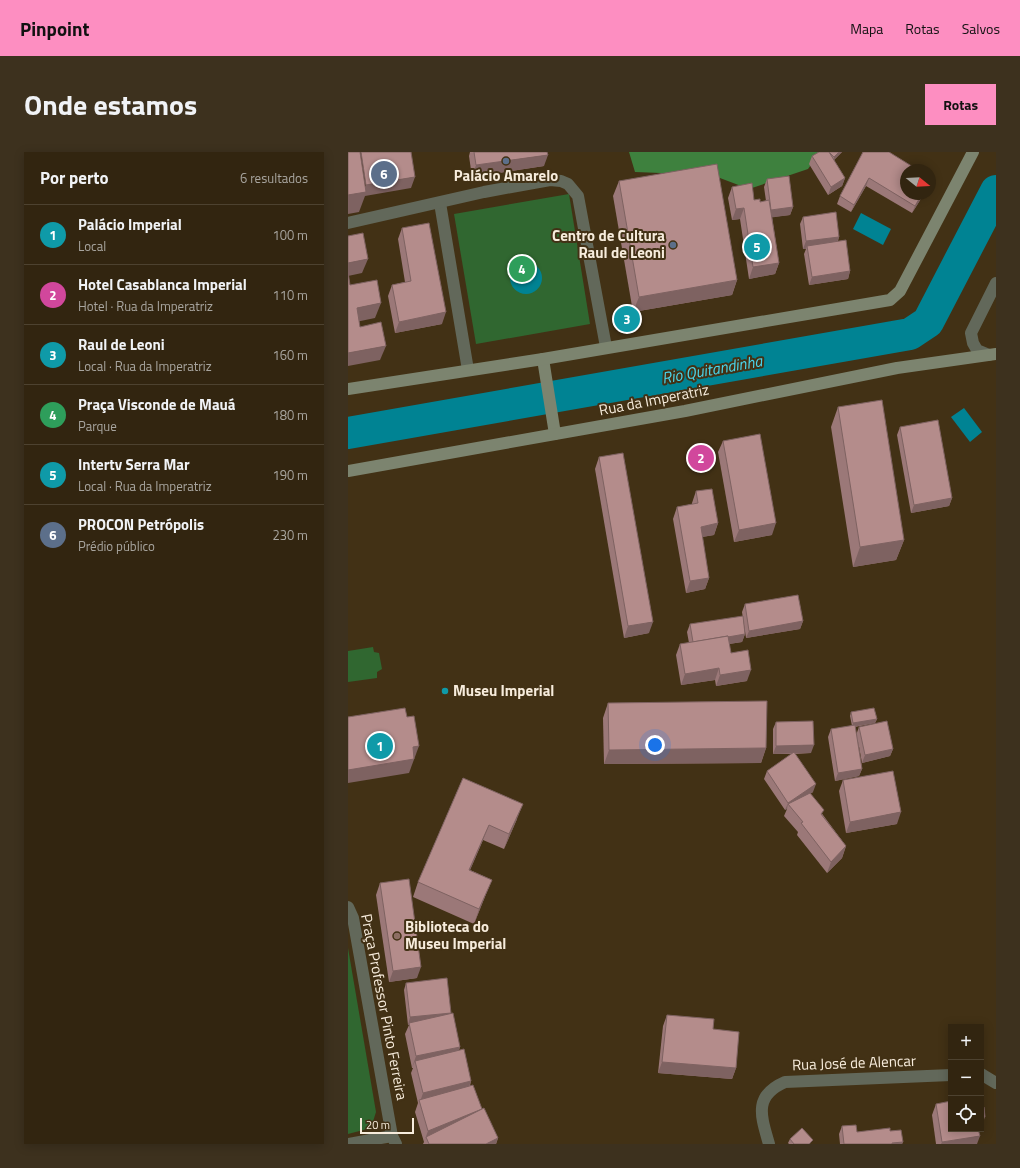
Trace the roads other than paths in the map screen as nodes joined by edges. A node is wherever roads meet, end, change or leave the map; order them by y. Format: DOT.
graph roads {
  1 [pos="973,152"];
  2 [pos="440,203"];
  3 [pos="348,223"];
  4 [pos="996,283"];
  5 [pos="606,347"];
  6 [pos="993,354"];
  7 [pos="543,359"];
  8 [pos="468,370"];
  9 [pos="348,389"];
  10 [pos="556,434"];
  11 [pos="348,471"];
  12 [pos="348,908"];
  13 [pos="948,1076"];
  14 [pos="984,1076"];
  15 [pos="996,1083"];
  16 [pos="394,1140"];
  17 [pos="348,1144"];
  18 [pos="769,1144"];
  1 -- 5 [label="main road"];
  2 -- 3 [label="street"];
  2 -- 5 [label="street"];
  2 -- 8 [label="street"];
  4 -- 6 [label="street"];
  5 -- 7 [label="main road"];
  6 -- 10 [label="main road, Rua da Imperatriz"];
  7 -- 8 [label="main road"];
  7 -- 10 [label="main road"];
  8 -- 9 [label="main road"];
  10 -- 11 [label="main road, Rua da Imperatriz"];
  12 -- 16 [label="street, Praça Professor Pinto Ferreira"];
  13 -- 18 [label="street, Rua José de Alencar"];
  14 -- 15 [label="street"];
  16 -- 17 [label="street"];
}
